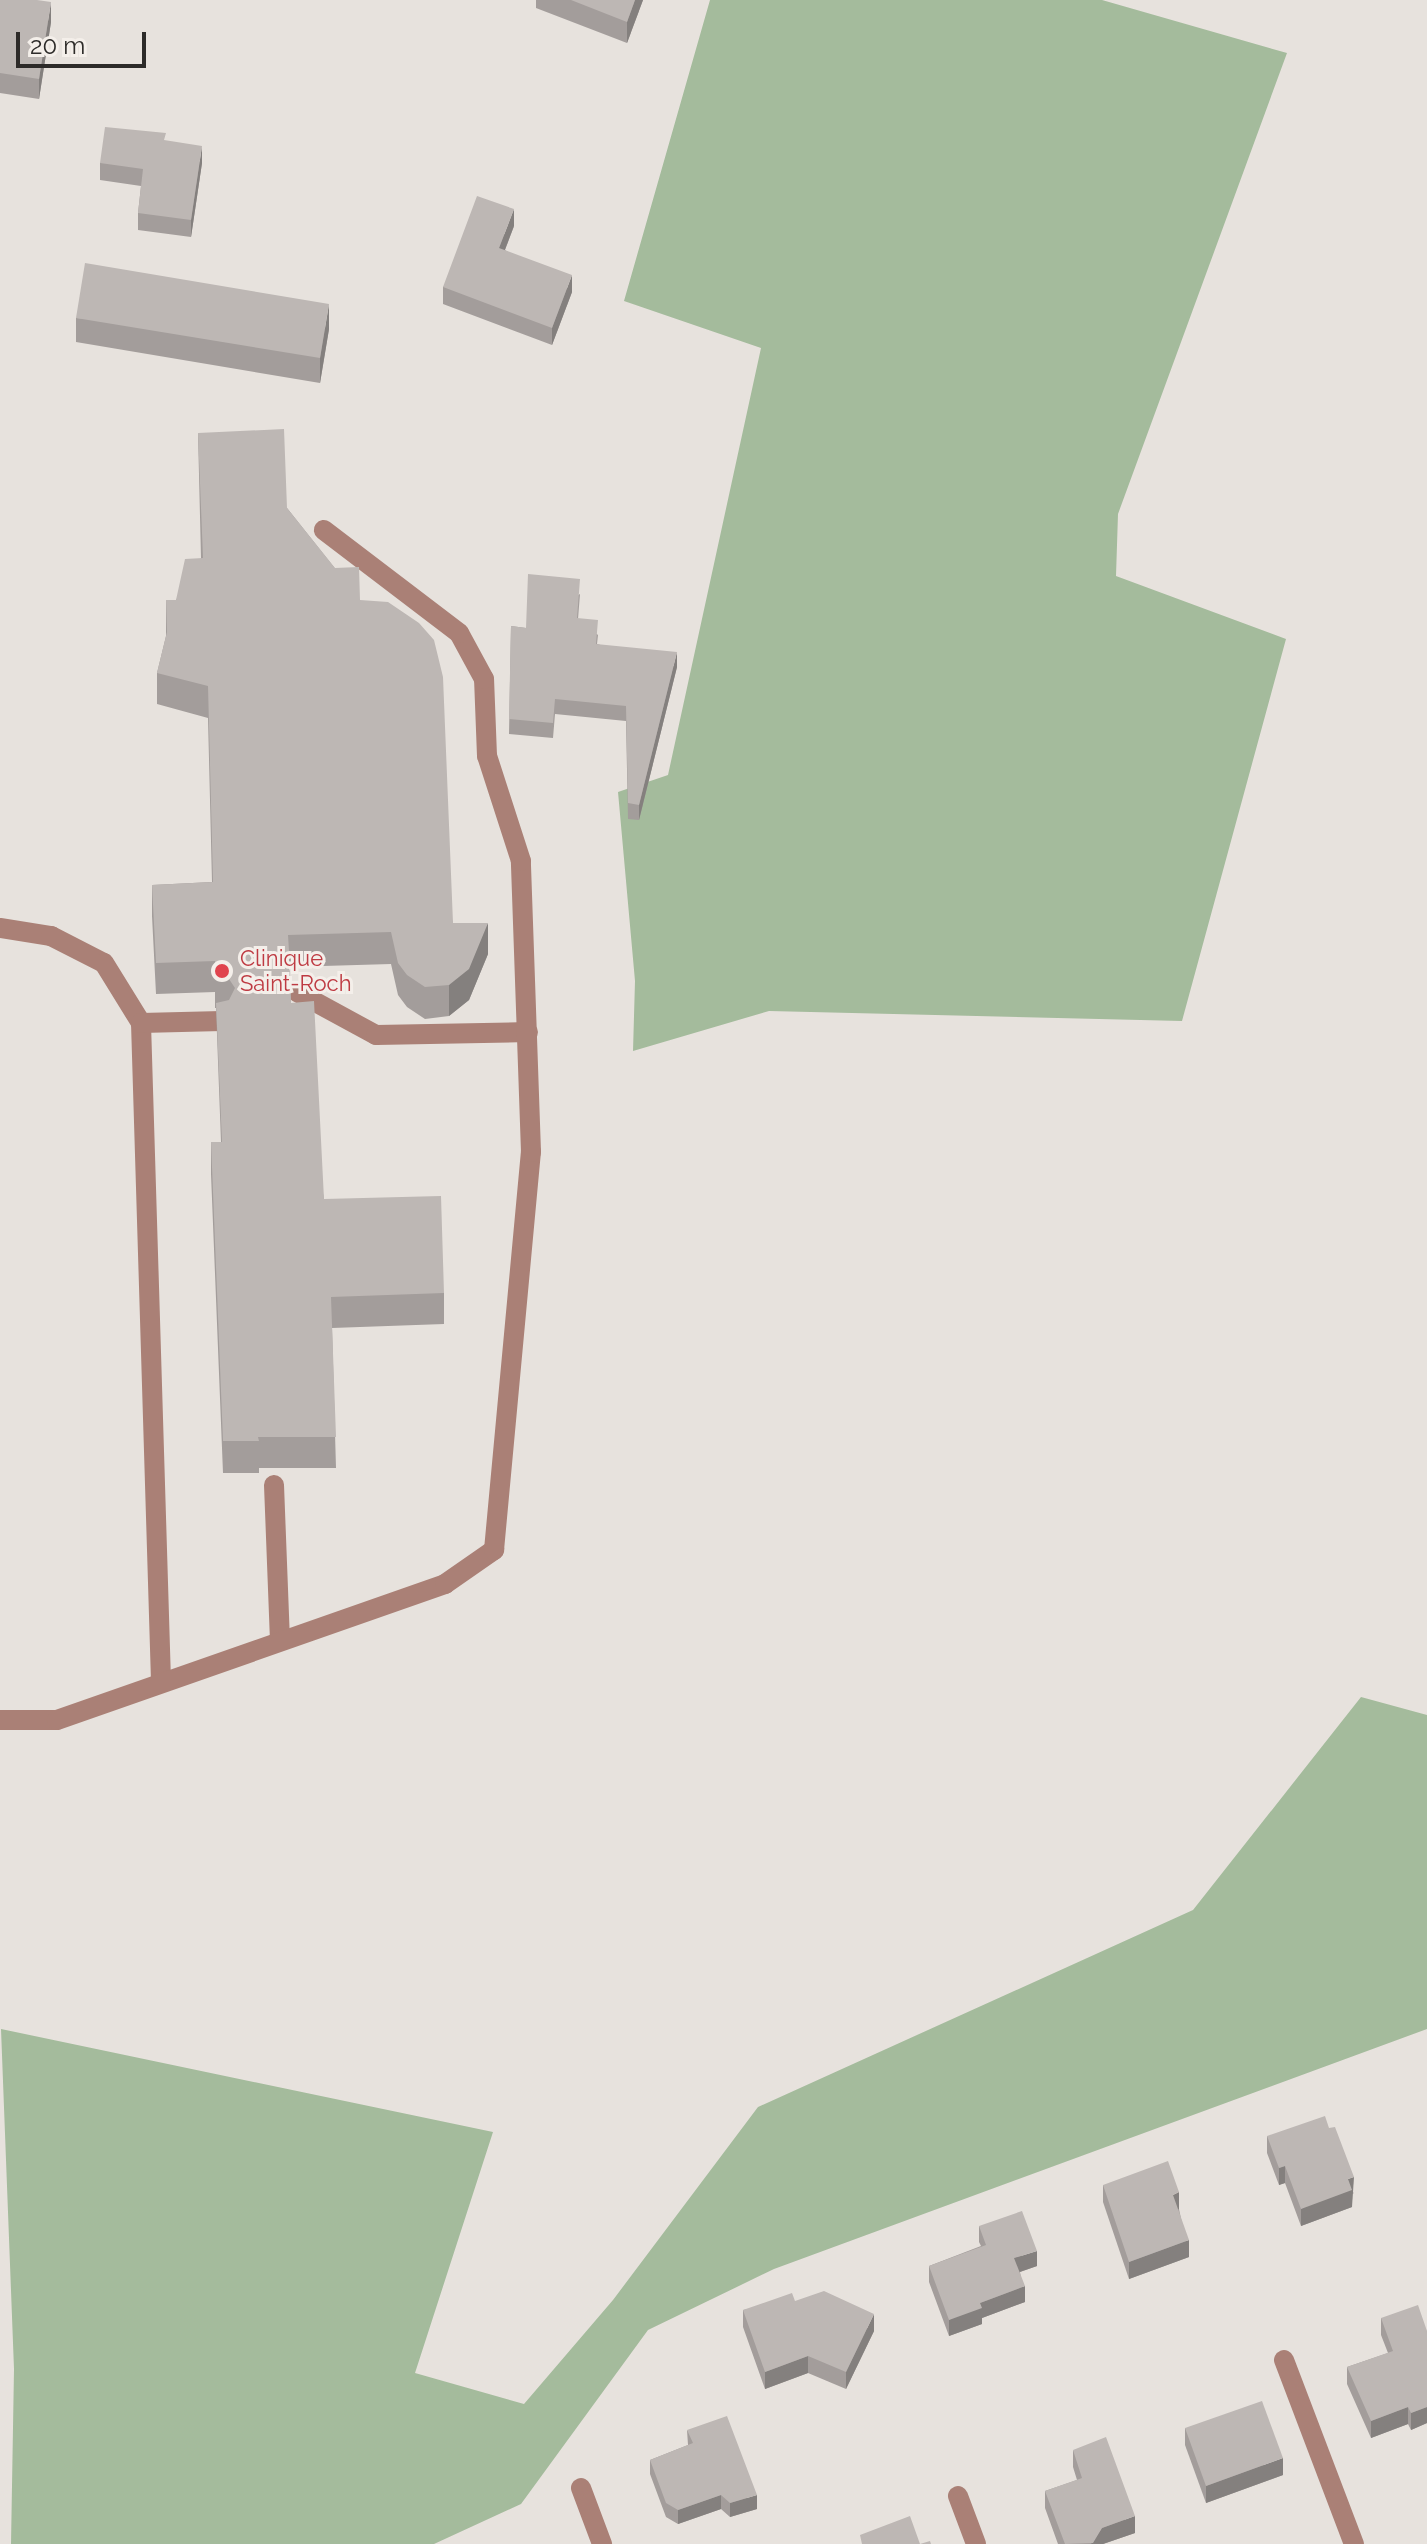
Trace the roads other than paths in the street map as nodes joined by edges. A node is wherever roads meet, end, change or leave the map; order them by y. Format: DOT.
graph roads {
  1 [pos="324,530"];
  2 [pos="0,928"];
  3 [pos="297,992"];
  4 [pos="222,1021"];
  5 [pos="141,1023"];
  6 [pos="528,1032"];
  7 [pos="274,1485"];
  8 [pos="280,1640"];
  9 [pos="161,1681"];
  10 [pos="0,1720"];
  11 [pos="1284,2360"];
  12 [pos="581,2488"];
  13 [pos="958,2496"];
  14 [pos="602,2544"];
  15 [pos="976,2544"];
  16 [pos="1354,2544"];
  1 -- 6 [label="street"];
  2 -- 5 [label="street"];
  3 -- 6 [label="street"];
  4 -- 5 [label="street"];
  5 -- 9 [label="street"];
  6 -- 8 [label="street"];
  7 -- 8 [label="street"];
  8 -- 9 [label="street"];
  9 -- 10 [label="street"];
  11 -- 16 [label="street"];
  12 -- 14 [label="street"];
  13 -- 15 [label="street"];
}
